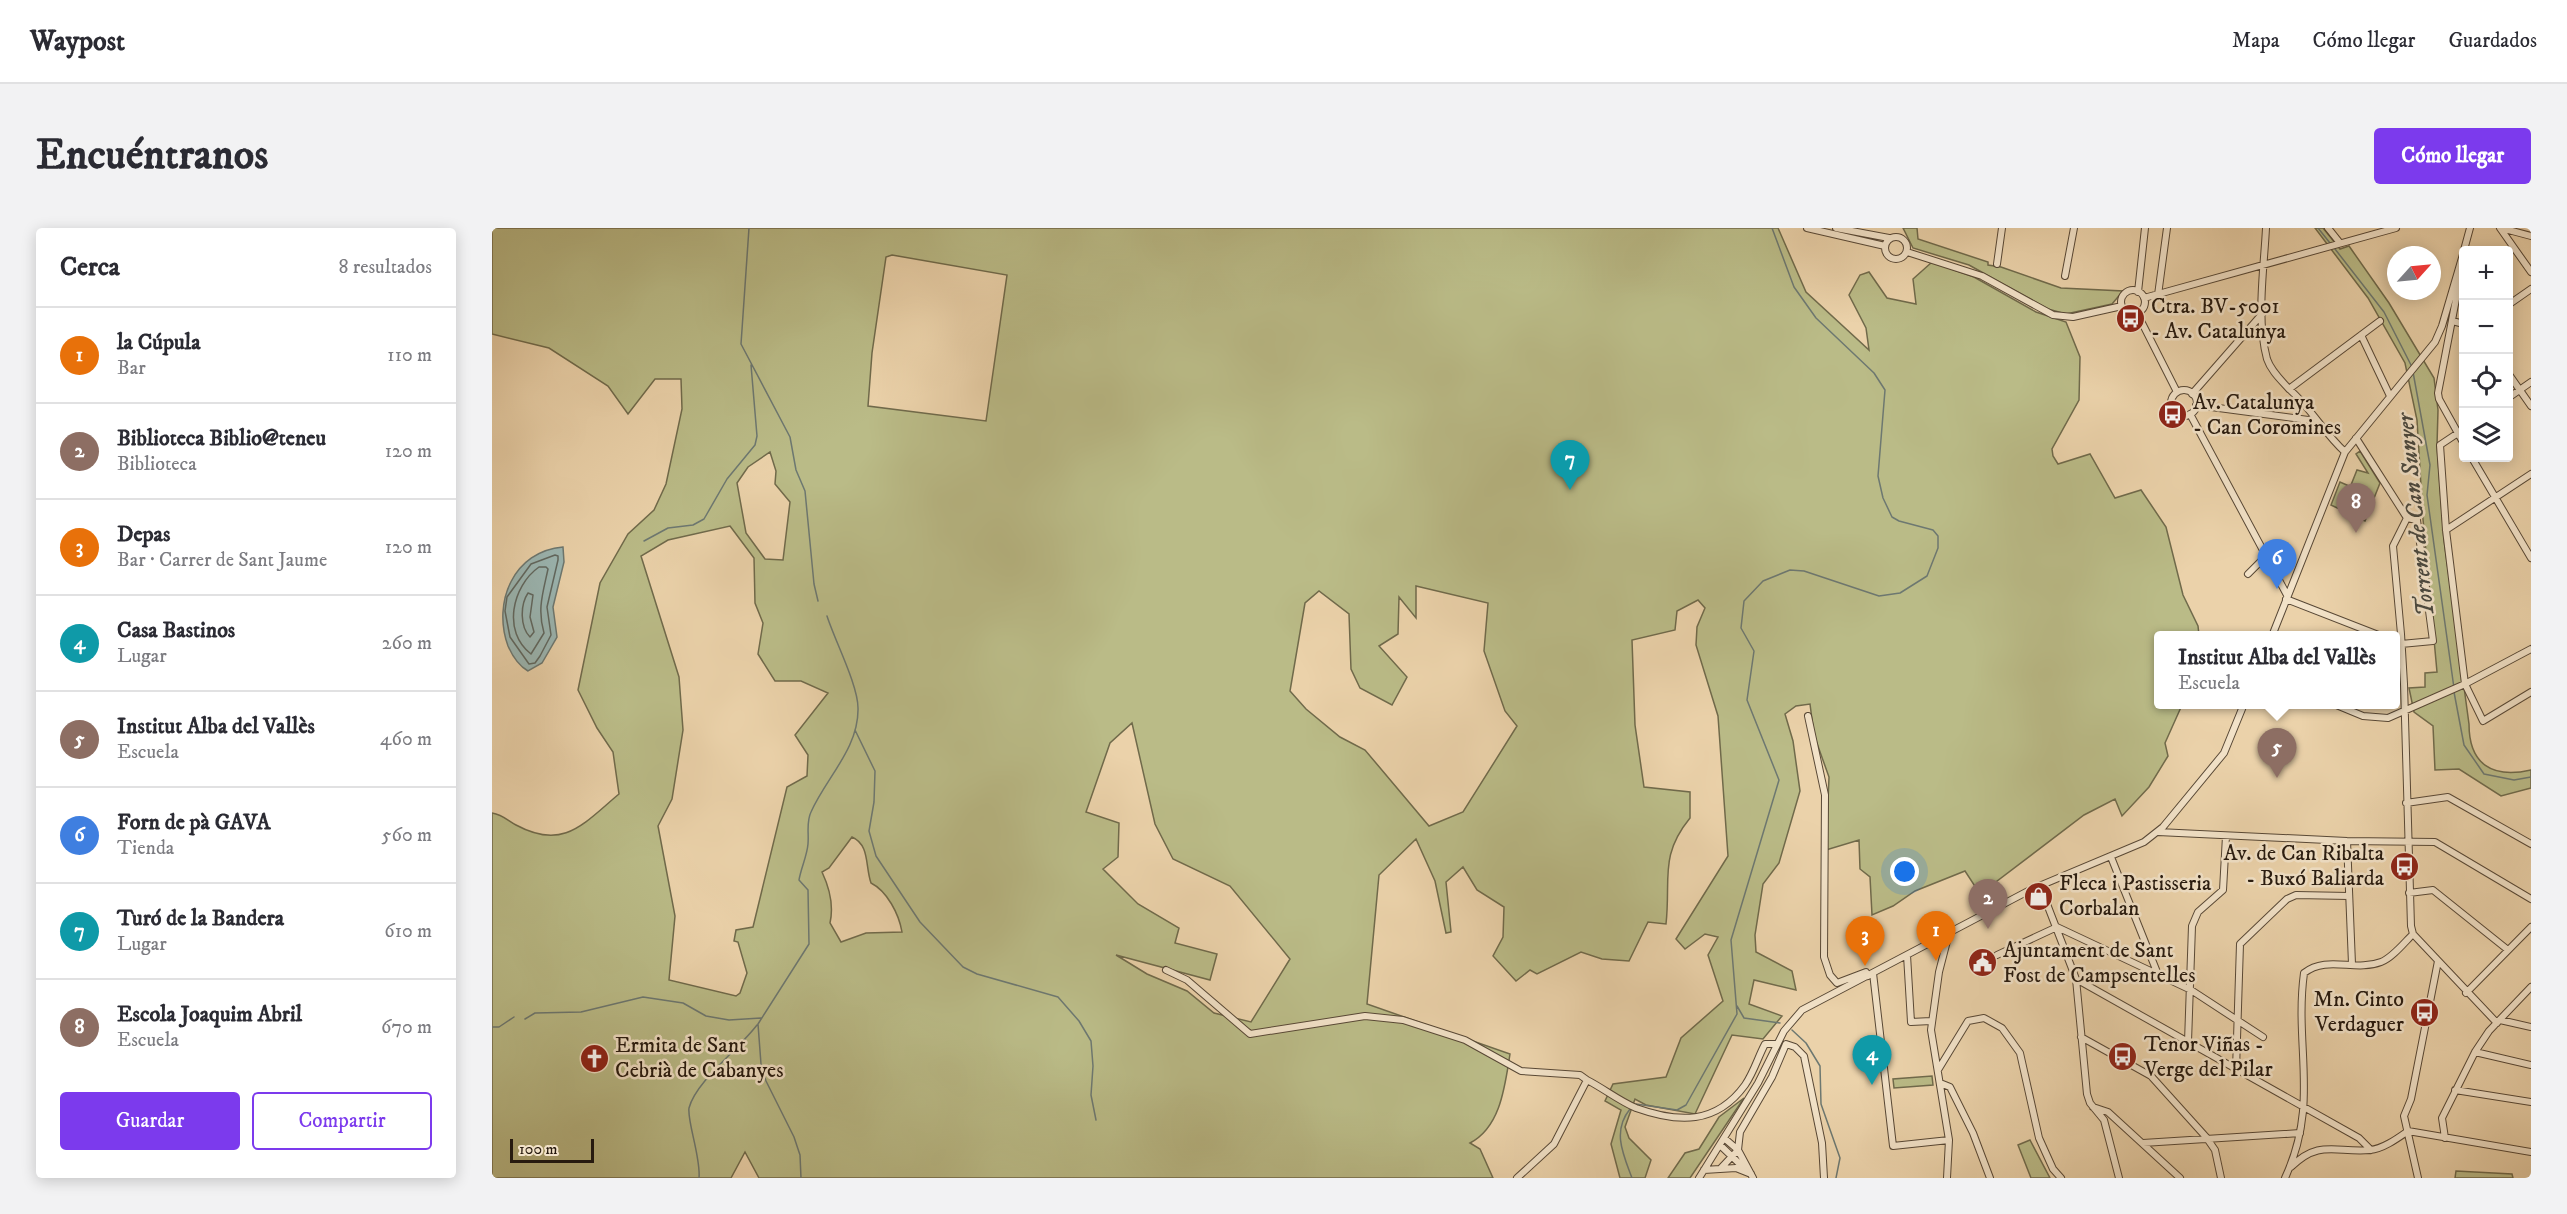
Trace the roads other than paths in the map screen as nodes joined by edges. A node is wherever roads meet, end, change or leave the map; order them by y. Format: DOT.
graph roads {
  1 [pos="1808,228"];
  2 [pos="1836,228"];
  3 [pos="1900,228"];
  4 [pos="2002,228"];
  5 [pos="2074,228"];
  6 [pos="2145,228"];
  7 [pos="2168,228"];
  8 [pos="2266,228"];
  9 [pos="2328,228"];
  10 [pos="2396,228"];
  11 [pos="2470,228"];
  12 [pos="2500,228"];
  13 [pos="2531,236"];
  14 [pos="1899,237"];
  15 [pos="1889,238"];
  16 [pos="2339,244"];
  17 [pos="1885,246"];
  18 [pos="2466,246"];
  19 [pos="1907,252"];
  20 [pos="1996,264"];
  21 [pos="2264,265"];
  22 [pos="2459,268"];
  23 [pos="2531,272"];
  24 [pos="2065,276"];
  25 [pos="2459,282"];
  26 [pos="2531,289"];
  27 [pos="2138,292"];
  28 [pos="2158,295"];
  29 [pos="2144,298"];
  30 [pos="2513,302"];
  31 [pos="2122,306"];
  32 [pos="2137,313"];
  33 [pos="2263,313"];
  34 [pos="2380,321"];
  35 [pos="2452,321"];
  36 [pos="2459,323"];
  37 [pos="2361,335"];
  38 [pos="2513,380"];
  39 [pos="2531,382"];
  40 [pos="2289,389"];
  41 [pos="2520,390"];
  42 [pos="2177,392"];
  43 [pos="2192,394"];
  44 [pos="2513,395"];
  45 [pos="2390,396"];
  46 [pos="2196,405"];
  47 [pos="2531,406"];
  48 [pos="2190,414"];
  49 [pos="2316,422"];
  50 [pos="2457,433"];
  51 [pos="2459,437"];
  52 [pos="2356,438"];
  53 [pos="2345,452"];
  54 [pos="2474,462"];
  55 [pos="2531,474"];
  56 [pos="2495,498"];
  57 [pos="2408,518"];
  58 [pos="2446,530"];
  59 [pos="2265,557"];
  60 [pos="2531,558"];
  61 [pos="2248,574"];
  62 [pos="2287,597"];
  63 [pos="2273,631"];
  64 [pos="2369,631"];
  65 [pos="2397,631"];
  66 [pos="2400,643"];
  67 [pos="2531,649"];
  68 [pos="2400,657"];
  69 [pos="2400,682"];
  70 [pos="2404,684"];
  71 [pos="2465,684"];
  72 [pos="2531,692"];
  73 [pos="2242,709"];
  74 [pos="2345,709"];
  75 [pos="2405,711"];
  76 [pos="1808,716"];
  77 [pos="2406,802"];
  78 [pos="2171,817"];
  79 [pos="2157,832"];
  80 [pos="2180,833"];
  81 [pos="2226,836"];
  82 [pos="2347,841"];
  83 [pos="2408,843"];
  84 [pos="2531,844"];
  85 [pos="2111,857"];
  86 [pos="2040,886"];
  87 [pos="2409,893"];
  88 [pos="2349,896"];
  89 [pos="2531,899"];
  90 [pos="2057,927"];
  91 [pos="2531,927"];
  92 [pos="2413,934"];
  93 [pos="1945,937"];
  94 [pos="2508,950"];
  95 [pos="1907,955"];
  96 [pos="1997,955"];
  97 [pos="2438,961"];
  98 [pos="2352,964"];
  99 [pos="1166,970"];
  100 [pos="2157,973"];
  101 [pos="1870,975"];
  102 [pos="2076,979"];
  103 [pos="2530,989"];
  104 [pos="2191,990"];
  105 [pos="2466,993"];
  106 [pos="2236,1018"];
  107 [pos="1931,1022"];
  108 [pos="2498,1022"];
  109 [pos="2531,1027"];
  110 [pos="2263,1036"];
  111 [pos="2081,1037"];
  112 [pos="2188,1042"];
  113 [pos="1777,1044"];
  114 [pos="2475,1052"];
  115 [pos="2531,1065"];
  116 [pos="1938,1070"];
  117 [pos="2236,1070"];
  118 [pos="1587,1080"];
  119 [pos="1940,1083"];
  120 [pos="2455,1090"];
  121 [pos="2531,1102"];
  122 [pos="2092,1107"];
  123 [pos="2304,1108"];
  124 [pos="1738,1116"];
  125 [pos="2408,1131"];
  126 [pos="1740,1132"];
  127 [pos="2300,1133"];
  128 [pos="2206,1137"];
  129 [pos="2445,1138"];
  130 [pos="1949,1140"];
  131 [pos="1722,1142"];
  132 [pos="2143,1143"];
  133 [pos="2372,1150"];
  134 [pos="2531,1152"];
  135 [pos="1736,1153"];
  136 [pos="2290,1167"];
  137 [pos="1721,1168"];
  138 [pos="1704,1170"];
  139 [pos="1752,1176"];
  140 [pos="1517,1178"];
  141 [pos="1699,1178"];
  142 [pos="1824,1178"];
  143 [pos="1947,1178"];
  144 [pos="1990,1178"];
  145 [pos="2061,1178"];
  146 [pos="2119,1178"];
  147 [pos="2180,1178"];
  148 [pos="2221,1178"];
  149 [pos="2285,1178"];
  150 [pos="2418,1178"];
  1 -- 17 [label="street"];
  2 -- 15 [label="street"];
  3 -- 14 [label="street"];
  4 -- 20 [label="street"];
  5 -- 24 [label="street"];
  6 -- 27 [label="street"];
  7 -- 28 [label="street"];
  8 -- 21 [label="street"];
  9 -- 16 [label="street"];
  10 -- 16 [label="street"];
  11 -- 18 [label="street"];
  12 -- 13 [label="street"];
  12 -- 23 [label="street"];
  14 -- 15 [label="street"];
  14 -- 19 [label="street"];
  15 -- 17 [label="street"];
  16 -- 21 [label="street"];
  17 -- 19 [label="street"];
  19 -- 31 [label="street"];
  21 -- 28 [label="street"];
  21 -- 33 [label="street"];
  22 -- 45 [label="street"];
  25 -- 35 [label="street"];
  26 -- 30 [label="street"];
  27 -- 29 [label="street"];
  27 -- 31 [label="street"];
  28 -- 29 [label="street"];
  29 -- 32 [label="street"];
  31 -- 32 [label="street"];
  32 -- 42 [label="street"];
  33 -- 40 [label="street"];
  33 -- 43 [label="street"];
  34 -- 37 [label="street"];
  35 -- 36 [label="street"];
  35 -- 50 [label="street"];
  37 -- 40 [label="street"];
  37 -- 45 [label="street"];
  38 -- 41 [label="street"];
  39 -- 41 [label="street"];
  40 -- 49 [label="street"];
  41 -- 44 [label="street"];
  41 -- 47 [label="street"];
  42 -- 43 [label="street"];
  42 -- 48 [label="street"];
  43 -- 46 [label="street"];
  45 -- 52 [label="street"];
  46 -- 48 [label="street"];
  46 -- 49 [label="street"];
  48 -- 59 [label="street"];
  49 -- 53 [label="street"];
  50 -- 51 [label="street"];
  50 -- 58 [label="street"];
  52 -- 53 [label="street"];
  52 -- 57 [label="street"];
  53 -- 62 [label="street"];
  54 -- 56 [label="street"];
  55 -- 56 [label="street"];
  56 -- 58 [label="street"];
  56 -- 60 [label="street"];
  57 -- 65 [label="street"];
  57 -- 66 [label="street"];
  58 -- 71 [label="street"];
  59 -- 61 [label="street"];
  59 -- 62 [label="street"];
  62 -- 63 [label="street"];
  62 -- 64 [label="street"];
  67 -- 71 [label="street"];
  68 -- 70 [label="street"];
  69 -- 70 [label="street"];
  70 -- 75 [label="street"];
  71 -- 72 [label="street"];
  71 -- 75 [label="street"];
  73 -- 78 [label="street"];
  74 -- 75 [label="street"];
  75 -- 77 [label="street"];
  76 -- 101 [label="street"];
  77 -- 83 [label="street"];
  77 -- 84 [label="street"];
  78 -- 79 [label="street"];
  78 -- 80 [label="street"];
  79 -- 80 [label="street"];
  79 -- 85 [label="street"];
  80 -- 81 [label="street"];
  81 -- 82 [label="street"];
  81 -- 104 [label="street"];
  82 -- 83 [label="street"];
  82 -- 88 [label="street"];
  83 -- 87 [label="street"];
  83 -- 89 [label="street"];
  85 -- 86 [label="street"];
  85 -- 100 [label="street"];
  86 -- 90 [label="street"];
  86 -- 93 [label="street"];
  87 -- 92 [label="street"];
  87 -- 94 [label="street"];
  88 -- 98 [label="street"];
  88 -- 106 [label="street"];
  90 -- 96 [label="street"];
  90 -- 100 [label="street"];
  90 -- 102 [label="street"];
  91 -- 94 [label="street"];
  92 -- 97 [label="street"];
  92 -- 98 [label="street"];
  93 -- 95 [label="street"];
  93 -- 107 [label="street"];
  94 -- 105 [label="street"];
  95 -- 101 [label="street"];
  95 -- 107 [label="street"];
  97 -- 105 [label="street"];
  97 -- 125 [label="street"];
  98 -- 123 [label="street"];
  99 -- 118 [label="street"];
  100 -- 104 [label="street"];
  101 -- 113 [label="street"];
  101 -- 130 [label="street"];
  102 -- 111 [label="street"];
  102 -- 112 [label="street"];
  103 -- 108 [label="street"];
  104 -- 106 [label="street"];
  104 -- 112 [label="street"];
  105 -- 108 [label="street"];
  106 -- 110 [label="street"];
  106 -- 117 [label="street"];
  107 -- 116 [label="street"];
  108 -- 109 [label="street"];
  108 -- 114 [label="street"];
  111 -- 122 [label="street"];
  111 -- 128 [label="street"];
  112 -- 117 [label="street"];
  113 -- 118 [label="street"];
  113 -- 124 [label="street"];
  114 -- 115 [label="street"];
  114 -- 120 [label="street"];
  116 -- 119 [label="street"];
  116 -- 145 [label="street"];
  117 -- 123 [label="street"];
  118 -- 140 [label="street"];
  119 -- 130 [label="street"];
  119 -- 144 [label="street"];
  120 -- 121 [label="street"];
  120 -- 129 [label="street"];
  122 -- 132 [label="street"];
  122 -- 146 [label="street"];
  123 -- 127 [label="street"];
  123 -- 133 [label="street"];
  124 -- 126 [label="street"];
  124 -- 131 [label="street"];
  125 -- 129 [label="street"];
  125 -- 133 [label="street"];
  125 -- 150 [label="street"];
  126 -- 135 [label="street"];
  126 -- 142 [label="street"];
  127 -- 128 [label="street"];
  127 -- 136 [label="street"];
  128 -- 132 [label="street"];
  128 -- 148 [label="street"];
  129 -- 134 [label="street"];
  130 -- 143 [label="street"];
  131 -- 135 [label="street"];
  131 -- 138 [label="street"];
  132 -- 147 [label="street"];
  133 -- 136 [label="street"];
  135 -- 137 [label="street"];
  135 -- 139 [label="street"];
  136 -- 149 [label="street"];
  137 -- 138 [label="street"];
  137 -- 139 [label="street"];
  138 -- 141 [label="street"];
}
